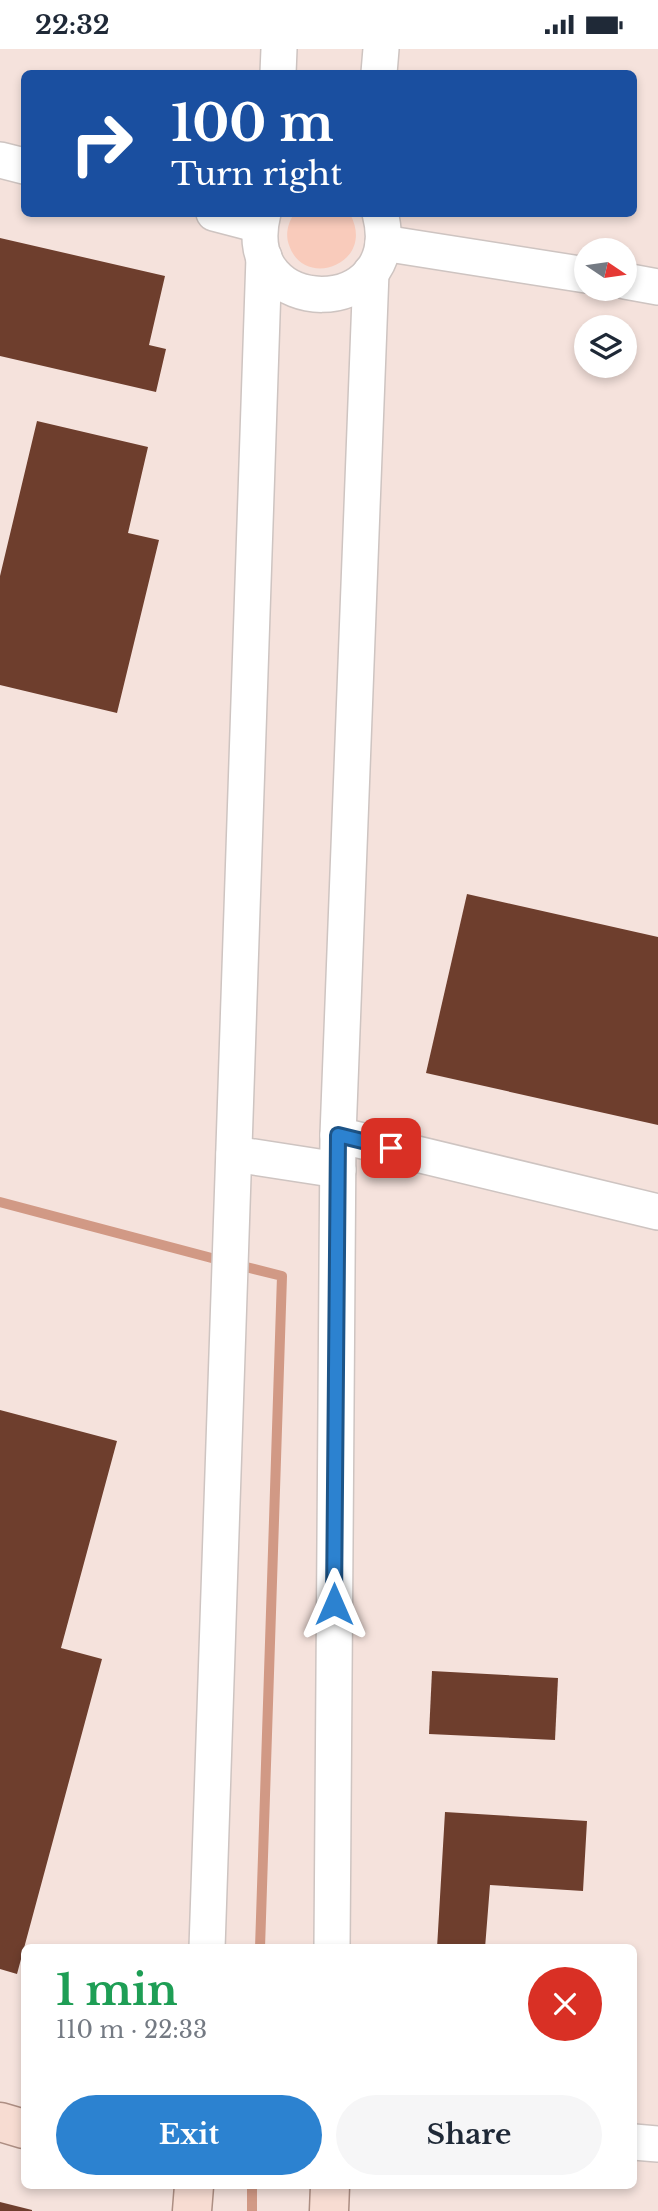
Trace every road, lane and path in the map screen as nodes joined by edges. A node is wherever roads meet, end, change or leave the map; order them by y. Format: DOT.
graph roads {
  1 [pos="279,49"];
  2 [pos="381,49"];
  3 [pos="278,70"];
  4 [pos="379,70"];
  5 [pos="0,160"];
  6 [pos="21,165"];
  7 [pos="224,217"];
  8 [pos="263,232"];
  9 [pos="378,243"];
  10 [pos="574,273"];
  11 [pos="637,283"];
  12 [pos="658,287"];
  13 [pos="338,1135"];
  14 [pos="234,1154"];
  15 [pos="338,1170"];
  16 [pos="658,1212"];
  17 [pos="207,1944"];
  18 [pos="332,1944"];
  19 [pos="0,2122"];
  20 [pos="21,2128"];
  21 [pos="637,2142"];
  22 [pos="658,2144"];
  23 [pos="194,2189"];
  24 [pos="330,2189"];
  25 [pos="192,2211"];
  26 [pos="330,2211"];
  1 -- 3 [label="street"];
  2 -- 4 [label="street"];
  5 -- 6 [label="street"];
  7 -- 8 [label="street"];
  8 -- 9 [label="street"];
  8 -- 14 [label="street"];
  9 -- 10 [label="street"];
  9 -- 13 [label="street"];
  11 -- 12 [label="street"];
  13 -- 15 [label="street"];
  13 -- 16 [label="street"];
  14 -- 15 [label="street"];
  14 -- 17 [label="street"];
  15 -- 18 [label="street"];
  19 -- 20 [label="main road"];
  21 -- 22 [label="street"];
  23 -- 25 [label="main road"];
  24 -- 26 [label="main road"];
}
